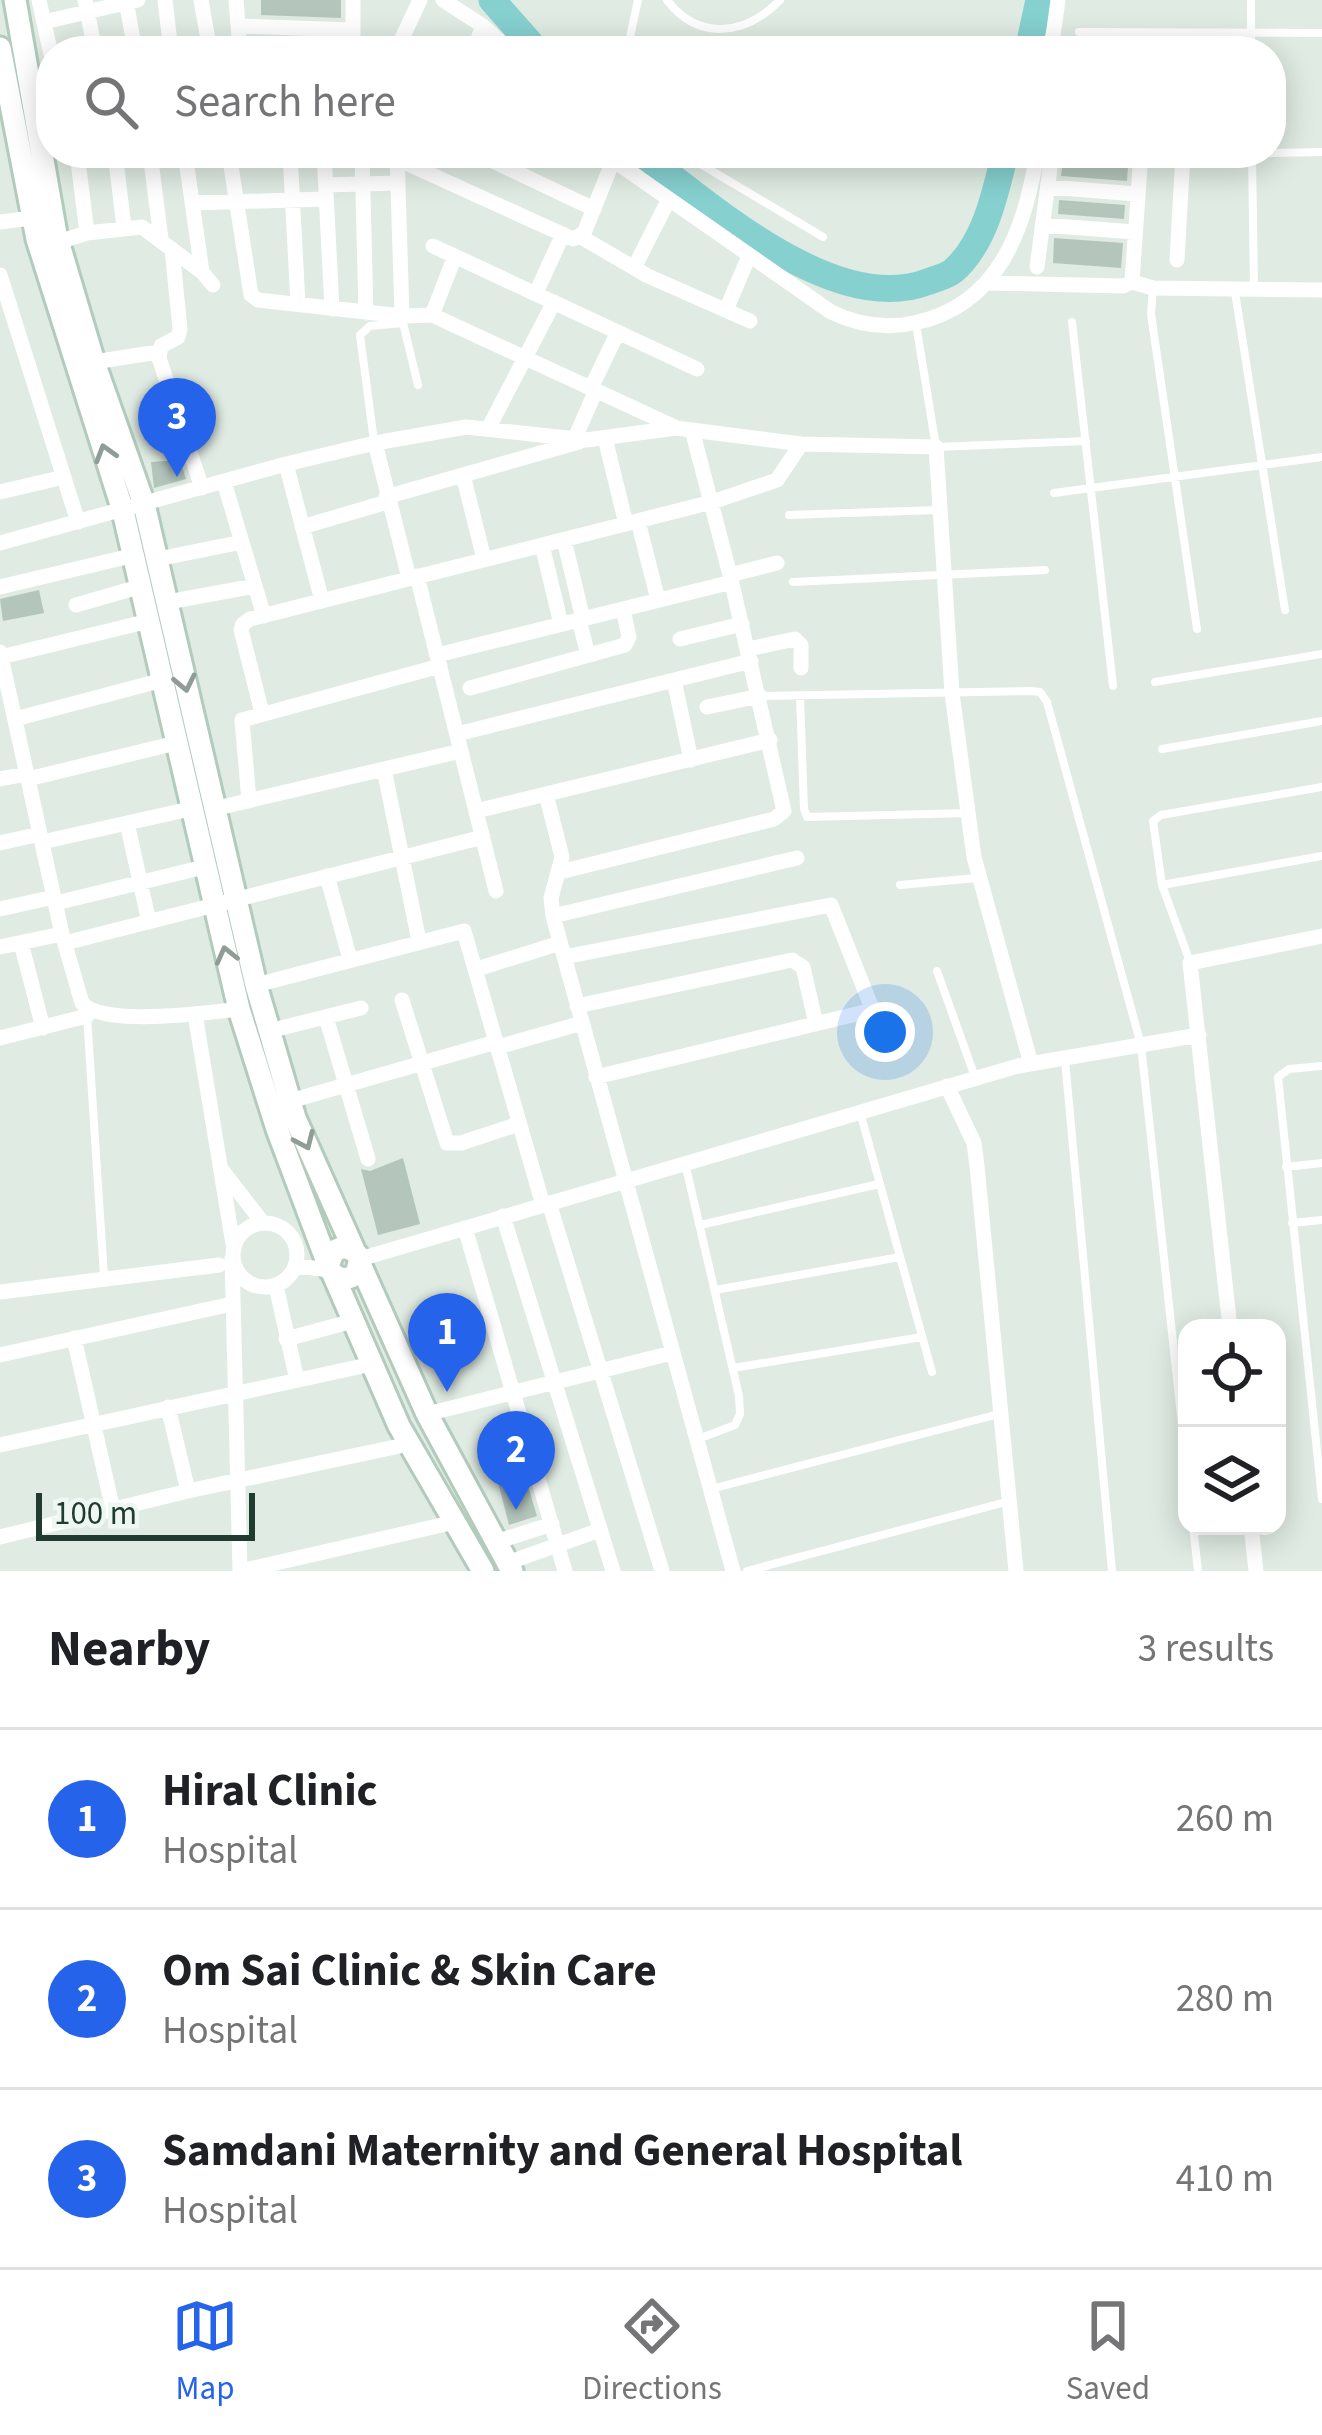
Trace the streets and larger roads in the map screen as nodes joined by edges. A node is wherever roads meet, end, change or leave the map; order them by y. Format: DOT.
graph roads {
  1 [pos="15,0"];
  2 [pos="39,0"];
  3 [pos="165,0"];
  4 [pos="201,0"];
  5 [pos="236,0"];
  6 [pos="352,0"];
  7 [pos="420,0"];
  8 [pos="443,0"];
  9 [pos="1058,0"];
  10 [pos="130,1"];
  11 [pos="86,6"];
  12 [pos="44,22"];
  13 [pos="238,26"];
  14 [pos="483,26"];
  15 [pos="353,30"];
  16 [pos="47,36"];
  17 [pos="92,36"];
  18 [pos="134,36"];
  19 [pos="169,36"];
  20 [pos="207,36"];
  21 [pos="239,36"];
  22 [pos="353,36"];
  23 [pos="403,36"];
  24 [pos="479,36"];
  25 [pos="494,36"];
  26 [pos="1053,36"];
  27 [pos="0,48"];
  28 [pos="36,89"];
  29 [pos="44,168"];
  30 [pos="78,168"];
  31 [pos="117,168"];
  32 [pos="153,168"];
  33 [pos="186,168"];
  34 [pos="231,168"];
  35 [pos="291,168"];
  36 [pos="325,168"];
  37 [pos="363,168"];
  38 [pos="397,168"];
  39 [pos="423,168"];
  40 [pos="508,168"];
  41 [pos="605,168"];
  42 [pos="623,168"];
  43 [pos="1034,168"];
  44 [pos="1050,168"];
  45 [pos="1140,168"];
  46 [pos="1182,168"];
  47 [pos="398,183"];
  48 [pos="364,184"];
  49 [pos="1048,187"];
  50 [pos="326,192"];
  51 [pos="1137,194"];
  52 [pos="292,201"];
  53 [pos="668,201"];
  54 [pos="192,203"];
  55 [pos="236,204"];
  56 [pos="594,209"];
  57 [pos="43,216"];
  58 [pos="0,222"];
  59 [pos="1042,225"];
  60 [pos="124,227"];
  61 [pos="1134,232"];
  62 [pos="87,233"];
  63 [pos="572,236"];
  64 [pos="58,242"];
  65 [pos="167,244"];
  66 [pos="433,246"];
  67 [pos="454,256"];
  68 [pos="749,256"];
  69 [pos="1177,260"];
  70 [pos="1037,267"];
  71 [pos="634,268"];
  72 [pos="0,275"];
  73 [pos="1132,282"];
  74 [pos="990,283"];
  75 [pos="1322,290"];
  76 [pos="536,293"];
  77 [pos="554,302"];
  78 [pos="298,304"];
  79 [pos="332,309"];
  80 [pos="726,310"];
  81 [pos="366,313"];
  82 [pos="433,315"];
  83 [pos="403,319"];
  84 [pos="750,321"];
  85 [pos="618,332"];
  86 [pos="158,352"];
  87 [pos="525,356"];
  88 [pos="94,362"];
  89 [pos="697,369"];
  90 [pos="594,389"];
  91 [pos="488,429"];
  92 [pos="684,429"];
  93 [pos="605,438"];
  94 [pos="580,439"];
  95 [pos="375,442"];
  96 [pos="801,444"];
  97 [pos="286,464"];
  98 [pos="463,475"];
  99 [pos="64,477"];
  100 [pos="224,482"];
  101 [pos="202,488"];
  102 [pos="0,492"];
  103 [pos="387,500"];
  104 [pos="712,502"];
  105 [pos="134,507"];
  106 [pos="78,522"];
  107 [pos="632,523"];
  108 [pos="302,526"];
  109 [pos="564,539"];
  110 [pos="242,542"];
  111 [pos="0,543"];
  112 [pos="542,545"];
  113 [pos="134,555"];
  114 [pos="158,559"];
  115 [pos="484,559"];
  116 [pos="777,563"];
  117 [pos="413,577"];
  118 [pos="731,578"];
  119 [pos="142,586"];
  120 [pos="255,586"];
  121 [pos="0,587"];
  122 [pos="658,600"];
  123 [pos="322,601"];
  124 [pos="168,602"];
  125 [pos="76,605"];
  126 [pos="623,609"];
  127 [pos="264,616"];
  128 [pos="581,620"];
  129 [pos="149,621"];
  130 [pos="561,624"];
  131 [pos="742,624"];
  132 [pos="680,639"];
  133 [pos="0,655"];
  134 [pos="750,655"];
  135 [pos="588,656"];
  136 [pos="439,661"];
  137 [pos="801,668"];
  138 [pos="163,680"];
  139 [pos="674,680"];
  140 [pos="470,688"];
  141 [pos="760,696"];
  142 [pos="707,707"];
  143 [pos="9,709"];
  144 [pos="262,713"];
  145 [pos="770,740"];
  146 [pos="459,742"];
  147 [pos="176,743"];
  148 [pos="692,760"];
  149 [pos="384,769"];
  150 [pos="28,777"];
  151 [pos="0,779"];
  152 [pos="547,794"];
  153 [pos="249,801"];
  154 [pos="201,809"];
  155 [pos="476,811"];
  156 [pos="127,823"];
  157 [pos="483,837"];
  158 [pos="41,838"];
  159 [pos="0,843"];
  160 [pos="404,856"];
  161 [pos="796,858"];
  162 [pos="204,867"];
  163 [pos="560,872"];
  164 [pos="327,876"];
  165 [pos="141,882"];
  166 [pos="496,891"];
  167 [pos="55,900"];
  168 [pos="224,903"];
  169 [pos="0,909"];
  170 [pos="553,916"];
  171 [pos="149,922"];
  172 [pos="1322,936"];
  173 [pos="64,938"];
  174 [pos="419,940"];
  175 [pos="20,943"];
  176 [pos="0,947"];
  177 [pos="562,950"];
  178 [pos="350,959"];
  179 [pos="477,970"];
  180 [pos="256,985"];
  181 [pos="402,1000"];
  182 [pos="361,1008"];
  183 [pos="239,1009"];
  184 [pos="873,1010"];
  185 [pos="86,1012"];
  186 [pos="195,1014"];
  187 [pos="580,1015"];
  188 [pos="326,1017"];
  189 [pos="816,1024"];
  190 [pos="43,1028"];
  191 [pos="269,1031"];
  192 [pos="1,1034"];
  193 [pos="1199,1035"];
  194 [pos="497,1044"];
  195 [pos="889,1052"];
  196 [pos="419,1064"];
  197 [pos="1031,1064"];
  198 [pos="596,1077"];
  199 [pos="345,1086"];
  200 [pos="947,1086"];
  201 [pos="290,1102"];
  202 [pos="519,1124"];
  203 [pos="368,1159"];
  204 [pos="220,1168"];
  205 [pos="624,1180"];
  206 [pos="546,1204"];
  207 [pos="503,1216"];
  208 [pos="262,1223"];
  209 [pos="465,1228"];
  210 [pos="228,1256"];
  211 [pos="358,1258"];
  212 [pos="296,1265"];
  213 [pos="330,1270"];
  214 [pos="276,1286"];
  215 [pos="0,1292"];
  216 [pos="232,1304"];
  217 [pos="1229,1319"];
  218 [pos="353,1321"];
  219 [pos="74,1338"];
  220 [pos="286,1339"];
  221 [pos="672,1353"];
  222 [pos="0,1355"];
  223 [pos="372,1364"];
  224 [pos="602,1370"];
  225 [pos="297,1379"];
  226 [pos="554,1382"];
  227 [pos="236,1392"];
  228 [pos="516,1392"];
  229 [pos="169,1407"];
  230 [pos="428,1414"];
  231 [pos="92,1425"];
  232 [pos="410,1444"];
  233 [pos="0,1445"];
  234 [pos="238,1480"];
  235 [pos="188,1491"];
  236 [pos="113,1510"];
  237 [pos="455,1522"];
  238 [pos="552,1524"];
  239 [pos="601,1530"];
  240 [pos="1252,1535"];
  241 [pos="0,1537"];
  242 [pos="496,1542"];
  243 [pos="558,1545"];
  244 [pos="509,1567"];
  245 [pos="241,1571"];
  246 [pos="483,1571"];
  247 [pos="565,1571"];
  248 [pos="614,1571"];
  249 [pos="662,1571"];
  250 [pos="733,1571"];
  251 [pos="1016,1571"];
  252 [pos="1256,1571"];
  1 -- 28 [label="main road"];
  2 -- 12 [label="street"];
  3 -- 19 [label="street"];
  4 -- 20 [label="street"];
  5 -- 13 [label="street"];
  6 -- 15 [label="street"];
  7 -- 23 [label="street"];
  8 -- 14 [label="street"];
  9 -- 26 [label="street"];
  10 -- 11 [label="street"];
  10 -- 18 [label="street"];
  11 -- 12 [label="street"];
  11 -- 17 [label="street"];
  12 -- 16 [label="street"];
  13 -- 15 [label="street"];
  13 -- 21 [label="street"];
  14 -- 24 [label="street"];
  14 -- 25 [label="street"];
  15 -- 22 [label="street"];
  27 -- 57 [label="main road"];
  29 -- 57 [label="main road"];
  30 -- 62 [label="street"];
  31 -- 60 [label="street"];
  32 -- 65 [label="street"];
  33 -- 54 [label="street"];
  34 -- 55 [label="street"];
  35 -- 52 [label="street"];
  36 -- 50 [label="street"];
  37 -- 48 [label="street"];
  38 -- 47 [label="street"];
  39 -- 63 [label="street"];
  40 -- 56 [label="street"];
  41 -- 56 [label="street"];
  42 -- 53 [label="street"];
  43 -- 74 [label="street"];
  44 -- 49 [label="street"];
  45 -- 51 [label="street"];
  46 -- 69 [label="street"];
  47 -- 48 [label="street"];
  47 -- 83 [label="street"];
  48 -- 50 [label="street"];
  48 -- 81 [label="street"];
  49 -- 51 [label="street"];
  49 -- 59 [label="street"];
  50 -- 52 [label="street"];
  50 -- 79 [label="street"];
  51 -- 61 [label="street"];
  52 -- 55 [label="street"];
  52 -- 78 [label="street"];
  53 -- 68 [label="street"];
  53 -- 71 [label="street"];
  54 -- 55 [label="street"];
  54 -- 65 [label="street"];
  55 -- 78 [label="street"];
  56 -- 63 [label="street"];
  57 -- 58 [label="street"];
  57 -- 64 [label="main road"];
  105 -- 57 [label="main road, one-way"];
  59 -- 61 [label="street"];
  59 -- 70 [label="street"];
  60 -- 62 [label="street"];
  60 -- 65 [label="street"];
  61 -- 73 [label="street"];
  62 -- 64 [label="street"];
  63 -- 71 [label="street"];
  63 -- 76 [label="street"];
  64 -- 88 [label="main road"];
  65 -- 86 [label="street"];
  66 -- 67 [label="street"];
  67 -- 76 [label="street"];
  67 -- 82 [label="street"];
  68 -- 74 [label="street"];
  68 -- 80 [label="street"];
  71 -- 80 [label="street"];
  72 -- 99 [label="street"];
  73 -- 74 [label="street"];
  73 -- 75 [label="street"];
  76 -- 77 [label="street"];
  77 -- 85 [label="street"];
  77 -- 87 [label="street"];
  78 -- 79 [label="street"];
  79 -- 81 [label="street"];
  80 -- 84 [label="street"];
  81 -- 83 [label="street"];
  82 -- 83 [label="street"];
  82 -- 87 [label="street"];
  85 -- 89 [label="street"];
  85 -- 90 [label="street"];
  86 -- 88 [label="street"];
  86 -- 101 [label="street"];
  87 -- 90 [label="street"];
  87 -- 91 [label="street"];
  88 -- 105 [label="main road"];
  90 -- 92 [label="street"];
  90 -- 94 [label="street"];
  91 -- 94 [label="street"];
  91 -- 95 [label="street"];
  92 -- 93 [label="street"];
  92 -- 96 [label="street"];
  92 -- 104 [label="street"];
  93 -- 94 [label="street"];
  93 -- 107 [label="street"];
  94 -- 98 [label="street"];
  95 -- 97 [label="street"];
  95 -- 103 [label="street"];
  96 -- 104 [label="street"];
  96 -- 197 [label="street"];
  97 -- 100 [label="street"];
  97 -- 108 [label="street"];
  98 -- 103 [label="street"];
  98 -- 115 [label="street"];
  99 -- 102 [label="street"];
  99 -- 106 [label="street"];
  100 -- 101 [label="street"];
  100 -- 110 [label="street"];
  101 -- 105 [label="street"];
  103 -- 108 [label="street"];
  103 -- 117 [label="street"];
  104 -- 107 [label="street"];
  104 -- 118 [label="street"];
  105 -- 106 [label="street"];
  105 -- 113 [label="main road"];
  105 -- 114 [label="main road"];
  106 -- 111 [label="street"];
  107 -- 109 [label="street"];
  107 -- 122 [label="street"];
  108 -- 123 [label="street"];
  109 -- 112 [label="street"];
  109 -- 128 [label="street"];
  110 -- 114 [label="street"];
  110 -- 120 [label="street"];
  112 -- 115 [label="street"];
  112 -- 130 [label="street"];
  113 -- 119 [label="main road"];
  113 -- 121 [label="street"];
  114 -- 124 [label="main road"];
  115 -- 117 [label="street"];
  116 -- 118 [label="street"];
  117 -- 123 [label="street"];
  117 -- 136 [label="street"];
  118 -- 122 [label="street"];
  118 -- 131 [label="street"];
  119 -- 125 [label="street"];
  119 -- 129 [label="main road"];
  120 -- 124 [label="street"];
  120 -- 127 [label="street"];
  122 -- 126 [label="street"];
  123 -- 127 [label="street"];
  124 -- 154 [label="main road, one-way"];
  126 -- 128 [label="street"];
  126 -- 135 [label="street"];
  127 -- 144 [label="street"];
  128 -- 130 [label="street"];
  128 -- 135 [label="street"];
  129 -- 133 [label="street"];
  129 -- 138 [label="main road"];
  130 -- 136 [label="street"];
  131 -- 132 [label="street"];
  131 -- 134 [label="street"];
  133 -- 143 [label="street"];
  134 -- 137 [label="street"];
  134 -- 139 [label="street"];
  134 -- 141 [label="street"];
  135 -- 140 [label="street"];
  136 -- 144 [label="street"];
  136 -- 146 [label="street"];
  138 -- 143 [label="street"];
  138 -- 147 [label="main road"];
  139 -- 146 [label="street"];
  139 -- 148 [label="street"];
  141 -- 142 [label="street"];
  141 -- 145 [label="street"];
  143 -- 150 [label="street"];
  144 -- 153 [label="street"];
  145 -- 148 [label="street"];
  145 -- 163 [label="street"];
  146 -- 149 [label="street"];
  146 -- 155 [label="street"];
  147 -- 150 [label="street"];
  147 -- 154 [label="main road"];
  148 -- 152 [label="street"];
  149 -- 153 [label="street"];
  149 -- 160 [label="street"];
  150 -- 151 [label="street"];
  150 -- 158 [label="street"];
  152 -- 155 [label="street"];
  152 -- 163 [label="street"];
  153 -- 154 [label="street"];
  154 -- 156 [label="street"];
  154 -- 162 [label="main road"];
  154 -- 168 [label="main road"];
  155 -- 157 [label="street"];
  156 -- 158 [label="street"];
  156 -- 165 [label="street"];
  157 -- 160 [label="street"];
  157 -- 166 [label="street"];
  158 -- 159 [label="street"];
  158 -- 167 [label="street"];
  160 -- 164 [label="street"];
  160 -- 174 [label="street"];
  161 -- 170 [label="street"];
  162 -- 165 [label="street"];
  162 -- 168 [label="main road"];
  163 -- 170 [label="street"];
  164 -- 168 [label="street"];
  164 -- 178 [label="street"];
  165 -- 167 [label="street"];
  165 -- 171 [label="street"];
  167 -- 169 [label="street"];
  167 -- 173 [label="street"];
  168 -- 171 [label="street"];
  168 -- 180 [label="main road"];
  183 -- 168 [label="main road, one-way"];
  170 -- 177 [label="street"];
  171 -- 173 [label="street"];
  172 -- 193 [label="street"];
  173 -- 175 [label="street"];
  173 -- 185 [label="street"];
  174 -- 178 [label="street"];
  174 -- 179 [label="street"];
  175 -- 176 [label="street"];
  175 -- 190 [label="street"];
  177 -- 179 [label="street"];
  177 -- 184 [label="street"];
  177 -- 187 [label="street"];
  178 -- 180 [label="street"];
  179 -- 194 [label="street"];
  180 -- 191 [label="main road"];
  181 -- 196 [label="street"];
  182 -- 188 [label="street"];
  183 -- 186 [label="street"];
  183 -- 213 [label="main road"];
  184 -- 189 [label="street"];
  184 -- 195 [label="street"];
  185 -- 186 [label="street"];
  185 -- 190 [label="street"];
  186 -- 204 [label="street"];
  187 -- 189 [label="street"];
  187 -- 194 [label="street"];
  187 -- 198 [label="street"];
  188 -- 191 [label="street"];
  188 -- 199 [label="street"];
  189 -- 198 [label="street"];
  190 -- 192 [label="street"];
  191 -- 201 [label="main road"];
  193 -- 197 [label="street"];
  193 -- 217 [label="street"];
  194 -- 196 [label="street"];
  194 -- 202 [label="street"];
  196 -- 199 [label="street"];
  196 -- 202 [label="street"];
  197 -- 200 [label="street"];
  198 -- 205 [label="street"];
  199 -- 201 [label="street"];
  199 -- 203 [label="street"];
  200 -- 205 [label="street"];
  200 -- 251 [label="street"];
  201 -- 211 [label="main road, one-way"];
  202 -- 206 [label="street"];
  204 -- 208 [label="street"];
  204 -- 210 [label="street"];
  205 -- 206 [label="street"];
  205 -- 221 [label="street"];
  206 -- 207 [label="street"];
  206 -- 224 [label="street"];
  207 -- 209 [label="street"];
  207 -- 226 [label="street"];
  208 -- 210 [label="street"];
  208 -- 212 [label="street"];
  209 -- 211 [label="street"];
  209 -- 228 [label="street"];
  210 -- 214 [label="street"];
  210 -- 215 [label="street"];
  210 -- 216 [label="street"];
  211 -- 213 [label="main road"];
  211 -- 230 [label="main road"];
  212 -- 213 [label="street"];
  212 -- 214 [label="street"];
  213 -- 218 [label="main road"];
  214 -- 220 [label="street"];
  216 -- 219 [label="street"];
  216 -- 227 [label="street"];
  218 -- 220 [label="street"];
  218 -- 223 [label="main road"];
  219 -- 222 [label="street"];
  219 -- 231 [label="street"];
  220 -- 225 [label="street"];
  221 -- 224 [label="street"];
  221 -- 250 [label="street"];
  223 -- 225 [label="street"];
  223 -- 232 [label="main road"];
  224 -- 226 [label="street"];
  224 -- 249 [label="street"];
  225 -- 227 [label="street"];
  226 -- 228 [label="street"];
  226 -- 239 [label="street"];
  227 -- 229 [label="street"];
  227 -- 234 [label="street"];
  228 -- 230 [label="street"];
  228 -- 238 [label="street"];
  229 -- 231 [label="street"];
  229 -- 235 [label="street"];
  230 -- 242 [label="main road"];
  231 -- 233 [label="street"];
  231 -- 236 [label="street"];
  232 -- 234 [label="street"];
  232 -- 237 [label="main road"];
  234 -- 235 [label="street"];
  234 -- 245 [label="street"];
  235 -- 236 [label="street"];
  236 -- 241 [label="street"];
  237 -- 245 [label="street"];
  237 -- 246 [label="main road"];
  238 -- 242 [label="street"];
  238 -- 243 [label="street"];
  239 -- 243 [label="street"];
  239 -- 248 [label="street"];
  240 -- 252 [label="street"];
  242 -- 244 [label="main road"];
  243 -- 244 [label="street"];
  243 -- 247 [label="street"];
}
